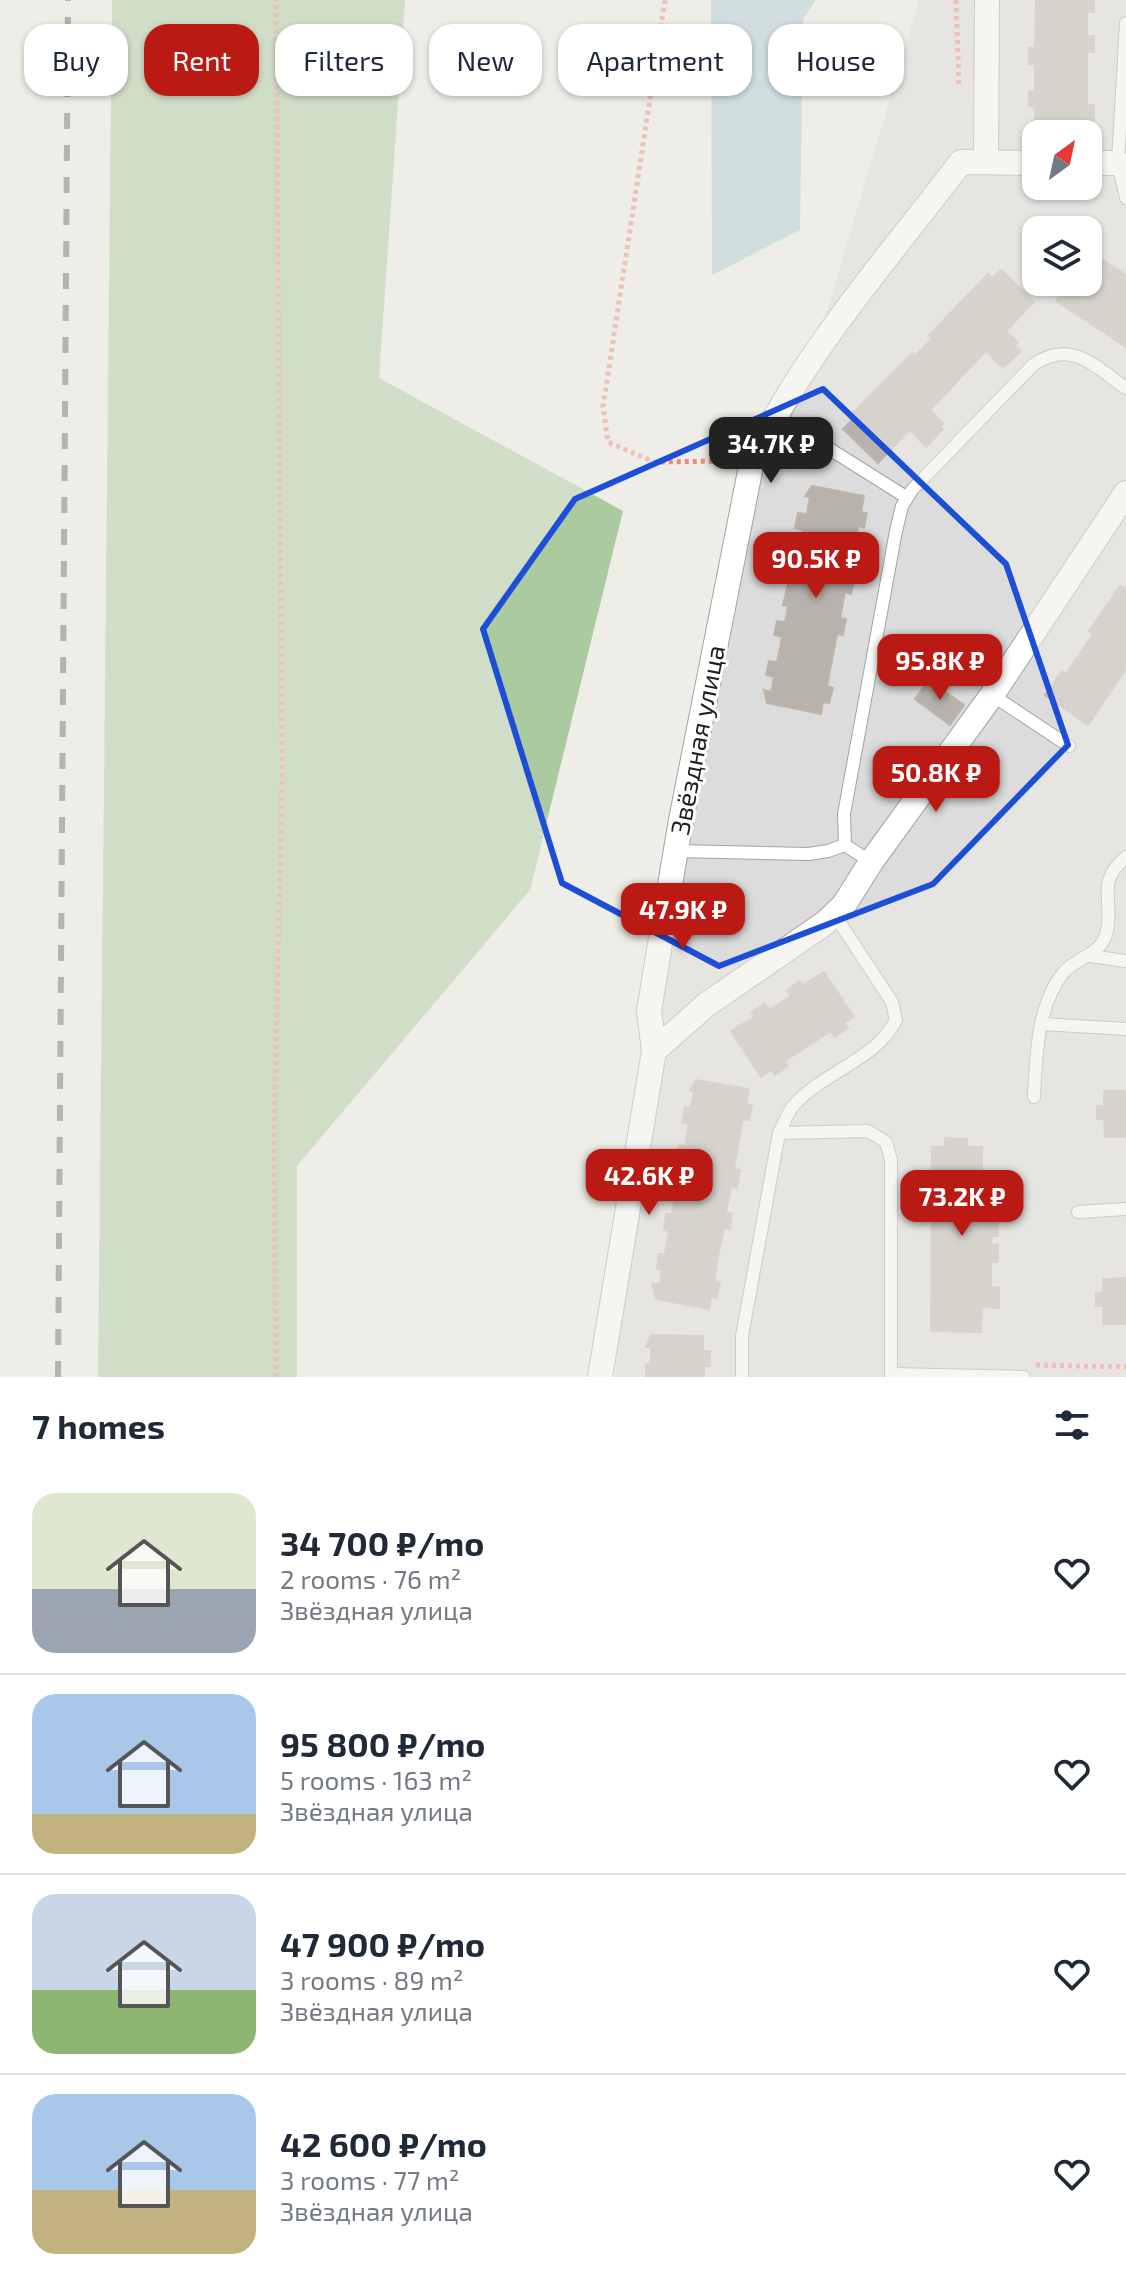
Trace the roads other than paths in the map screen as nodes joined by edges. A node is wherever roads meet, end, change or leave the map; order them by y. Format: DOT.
graph roads {
  1 [pos="987,0"];
  2 [pos="1126,23"];
  3 [pos="986,162"];
  4 [pos="1022,163"];
  5 [pos="1102,163"];
  6 [pos="1118,163"];
  7 [pos="1126,198"];
  8 [pos="1126,388"];
  9 [pos="774,414"];
  10 [pos="1126,493"];
  11 [pos="906,497"];
  12 [pos="992,695"];
  13 [pos="1069,746"];
  14 [pos="845,845"];
  15 [pos="677,851"];
  16 [pos="1126,857"];
  17 [pos="871,862"];
  18 [pos="834,914"];
  19 [pos="1090,956"];
  20 [pos="1126,961"];
  21 [pos="1042,1024"];
  22 [pos="1126,1029"];
  23 [pos="654,1051"];
  24 [pos="1034,1097"];
  25 [pos="779,1133"];
  26 [pos="1126,1209"];
  27 [pos="1078,1212"];
  28 [pos="891,1376"];
  29 [pos="600,1377"];
  30 [pos="742,1377"];
  31 [pos="1024,1377"];
  1 -- 3 [label="street"];
  2 -- 6 [label="lane"];
  3 -- 4 [label="street"];
  3 -- 9 [label="street, Звёздная улица"];
  5 -- 6 [label="street"];
  6 -- 7 [label="lane"];
  8 -- 11 [label="lane"];
  9 -- 11 [label="lane"];
  9 -- 15 [label="street, Звёздная улица"];
  10 -- 12 [label="street"];
  11 -- 14 [label="lane"];
  12 -- 13 [label="lane"];
  12 -- 17 [label="street"];
  14 -- 15 [label="lane"];
  14 -- 17 [label="lane"];
  15 -- 23 [label="street, Звёздная улица"];
  16 -- 19 [label="lane"];
  17 -- 18 [label="street"];
  18 -- 23 [label="street"];
  18 -- 25 [label="lane"];
  19 -- 20 [label="lane"];
  19 -- 21 [label="lane"];
  21 -- 22 [label="lane"];
  21 -- 24 [label="lane"];
  23 -- 29 [label="street, Звёздная улица"];
  25 -- 28 [label="lane"];
  25 -- 30 [label="lane"];
  26 -- 27 [label="lane"];
  28 -- 31 [label="lane"];
}
